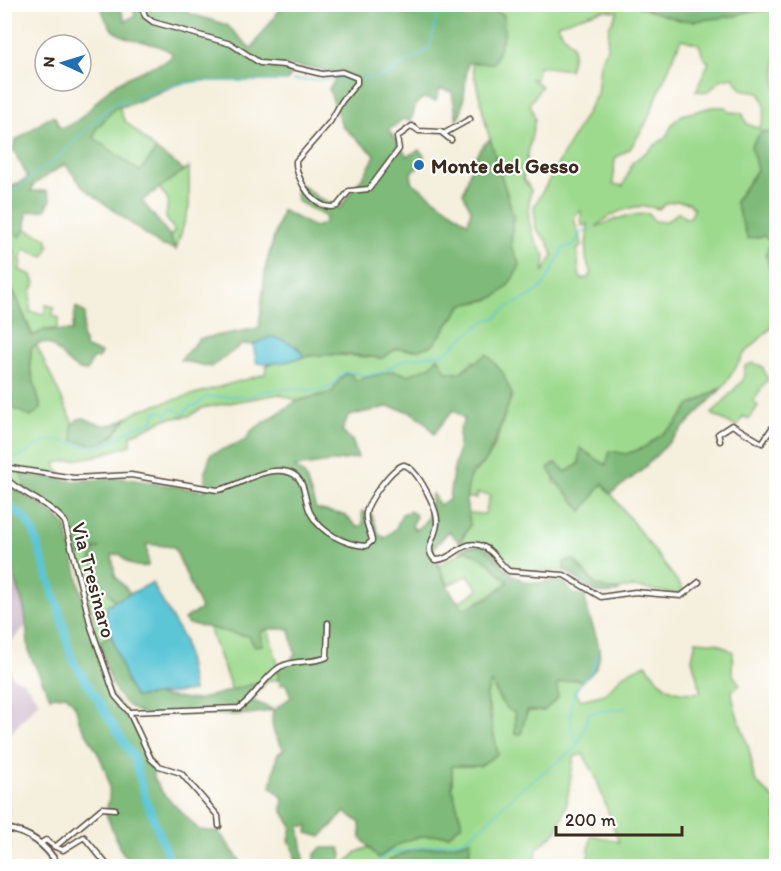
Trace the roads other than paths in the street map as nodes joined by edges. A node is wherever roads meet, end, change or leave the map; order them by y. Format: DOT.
graph roads {
  1 [pos="141,4"];
  2 [pos="470,119"];
  3 [pos="445,133"];
  4 [pos="451,140"];
  5 [pos="777,428"];
  6 [pos="720,441"];
  7 [pos="4,467"];
  8 [pos="4,477"];
  9 [pos="699,582"];
  10 [pos="328,623"];
  11 [pos="129,712"];
  12 [pos="115,809"];
  13 [pos="219,826"];
  14 [pos="4,828"];
  15 [pos="41,843"];
  16 [pos="55,847"];
  17 [pos="59,867"];
  18 [pos="108,867"];
  1 -- 3 [label="street"];
  2 -- 3 [label="street"];
  3 -- 4 [label="street"];
  5 -- 6 [label="street"];
  7 -- 9 [label="street"];
  8 -- 11 [label="street, Via Tresinaro"];
  10 -- 11 [label="street"];
  11 -- 13 [label="street, Via Tresinaro"];
  12 -- 16 [label="street"];
  14 -- 15 [label="main road"];
  15 -- 16 [label="street"];
  15 -- 17 [label="main road"];
  16 -- 18 [label="street"];
}
